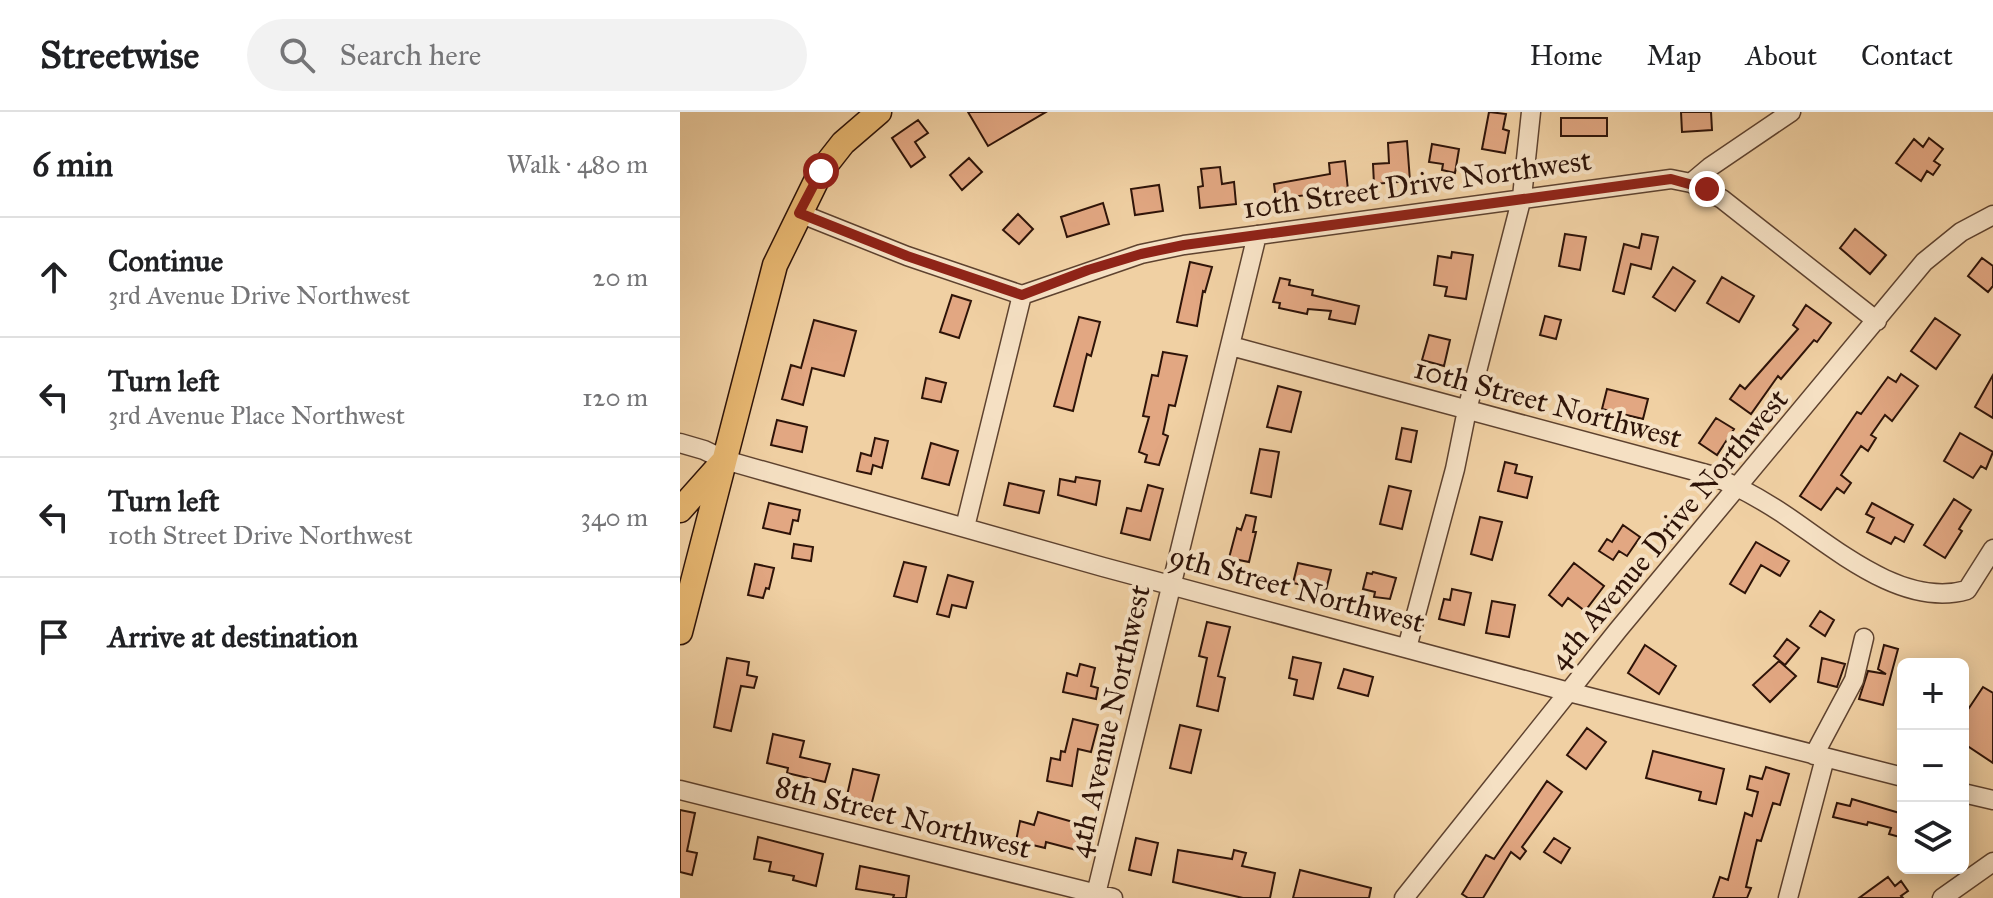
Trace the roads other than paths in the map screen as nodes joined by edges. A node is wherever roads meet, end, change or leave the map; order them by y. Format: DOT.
graph roads {
  1 [pos="879,112"];
  2 [pos="1531,112"];
  3 [pos="1791,112"];
  4 [pos="1691,183"];
  5 [pos="1522,197"];
  6 [pos="799,213"];
  7 [pos="1993,215"];
  8 [pos="1257,235"];
  9 [pos="1022,295"];
  10 [pos="1877,321"];
  11 [pos="1231,346"];
  12 [pos="1467,410"];
  13 [pos="680,443"];
  14 [pos="725,460"];
  15 [pos="1739,487"];
  16 [pos="680,510"];
  17 [pos="965,527"];
  18 [pos="1993,549"];
  19 [pos="1170,585"];
  20 [pos="680,632"];
  21 [pos="1864,638"];
  22 [pos="1407,648"];
  23 [pos="1569,692"];
  24 [pos="1819,756"];
  25 [pos="1897,776"];
  26 [pos="680,790"];
  27 [pos="1969,794"];
  28 [pos="1993,800"];
  29 [pos="1993,862"];
  30 [pos="1105,896"];
  31 [pos="1404,898"];
  32 [pos="1788,898"];
  33 [pos="1942,898"];
  1 -- 6 [label="main road"];
  2 -- 5 [label="street"];
  3 -- 4 [label="street"];
  4 -- 5 [label="street, 10th Street Drive Northwest"];
  4 -- 10 [label="street, 10th Street Drive Northwest"];
  5 -- 8 [label="street, 10th Street Drive Northwest"];
  5 -- 12 [label="street"];
  6 -- 9 [label="street"];
  6 -- 14 [label="main road"];
  7 -- 10 [label="street, 4th Avenue Drive Northwest"];
  8 -- 9 [label="street, 10th Street Drive Northwest"];
  8 -- 11 [label="street, 4th Avenue Northwest"];
  9 -- 17 [label="street"];
  10 -- 15 [label="street, 4th Avenue Drive Northwest"];
  11 -- 12 [label="street, 10th Street Northwest"];
  11 -- 19 [label="street, 4th Avenue Northwest"];
  12 -- 15 [label="street, 10th Street Northwest"];
  12 -- 22 [label="street"];
  13 -- 14 [label="street, 9th Street Northwest"];
  14 -- 16 [label="main road"];
  14 -- 17 [label="street, 9th Street Northwest"];
  14 -- 20 [label="main road"];
  15 -- 18 [label="street, 10th Street Northwest"];
  15 -- 23 [label="street, 4th Avenue Drive Northwest"];
  17 -- 19 [label="street, 9th Street Northwest"];
  19 -- 22 [label="street, 9th Street Northwest"];
  19 -- 30 [label="street, 4th Avenue Northwest"];
  21 -- 24 [label="street"];
  22 -- 23 [label="street, 9th Street Northwest"];
  23 -- 24 [label="street, 9th Street Northwest"];
  23 -- 31 [label="street, 4th Avenue Drive Northwest"];
  24 -- 25 [label="street, 9th Street Northwest"];
  24 -- 32 [label="street"];
  26 -- 30 [label="street, 8th Street Northwest"];
  27 -- 28 [label="street"];
  29 -- 33 [label="street"];
}
